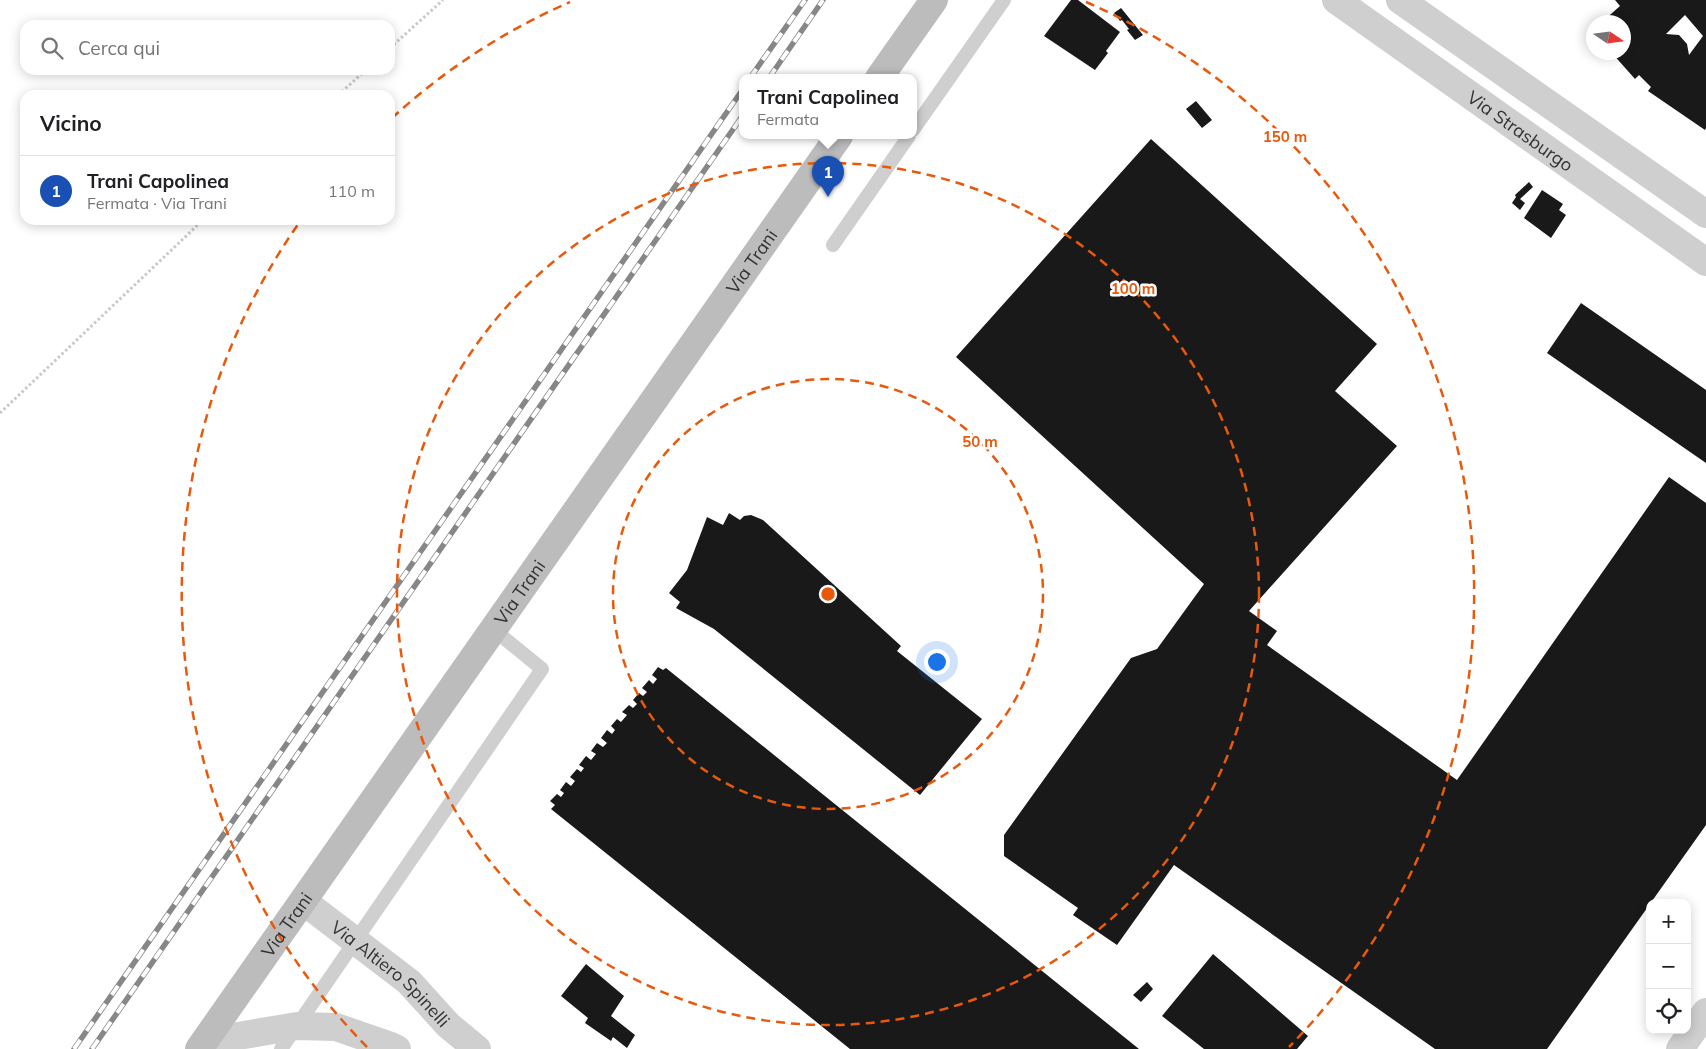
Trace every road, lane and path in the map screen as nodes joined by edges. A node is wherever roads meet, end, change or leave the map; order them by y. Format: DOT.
graph roads {
  1 [pos="443,0"];
  2 [pos="934,0"];
  3 [pos="1004,0"];
  4 [pos="1336,0"];
  5 [pos="1400,0"];
  6 [pos="395,43"];
  7 [pos="882,74"];
  8 [pos="360,75"];
  9 [pos="344,90"];
  10 [pos="917,124"];
  11 [pos="837,139"];
  12 [pos="907,139"];
  13 [pos="1706,214"];
  14 [pos="198,225"];
  15 [pos="833,245"];
  16 [pos="1706,262"];
  17 [pos="0,413"];
  18 [pos="493,629"];
  19 [pos="302,901"];
  20 [pos="356,941"];
  21 [pos="1706,1012"];
  22 [pos="297,1026"];
  23 [pos="199,1049"];
  24 [pos="212,1049"];
  25 [pos="281,1049"];
  26 [pos="397,1049"];
  27 [pos="477,1049"];
  28 [pos="1680,1049"];
  1 -- 6 [label="path"];
  2 -- 7 [label="main road"];
  3 -- 10 [label="lane"];
  4 -- 16 [label="street, Via Strasburgo"];
  5 -- 13 [label="street"];
  8 -- 9 [label="path"];
  11 -- 18 [label="main road, Via Trani"];
  12 -- 15 [label="lane"];
  14 -- 17 [label="path"];
  18 -- 19 [label="main road, Via Trani"];
  18 -- 20 [label="lane"];
  19 -- 20 [label="street, Via Altiero Spinelli"];
  19 -- 23 [label="main road, Via Trani"];
  20 -- 22 [label="lane"];
  20 -- 27 [label="street, Via Altiero Spinelli"];
  21 -- 28 [label="street"];
  22 -- 24 [label="street"];
  22 -- 25 [label="lane"];
  22 -- 26 [label="street"];
}
